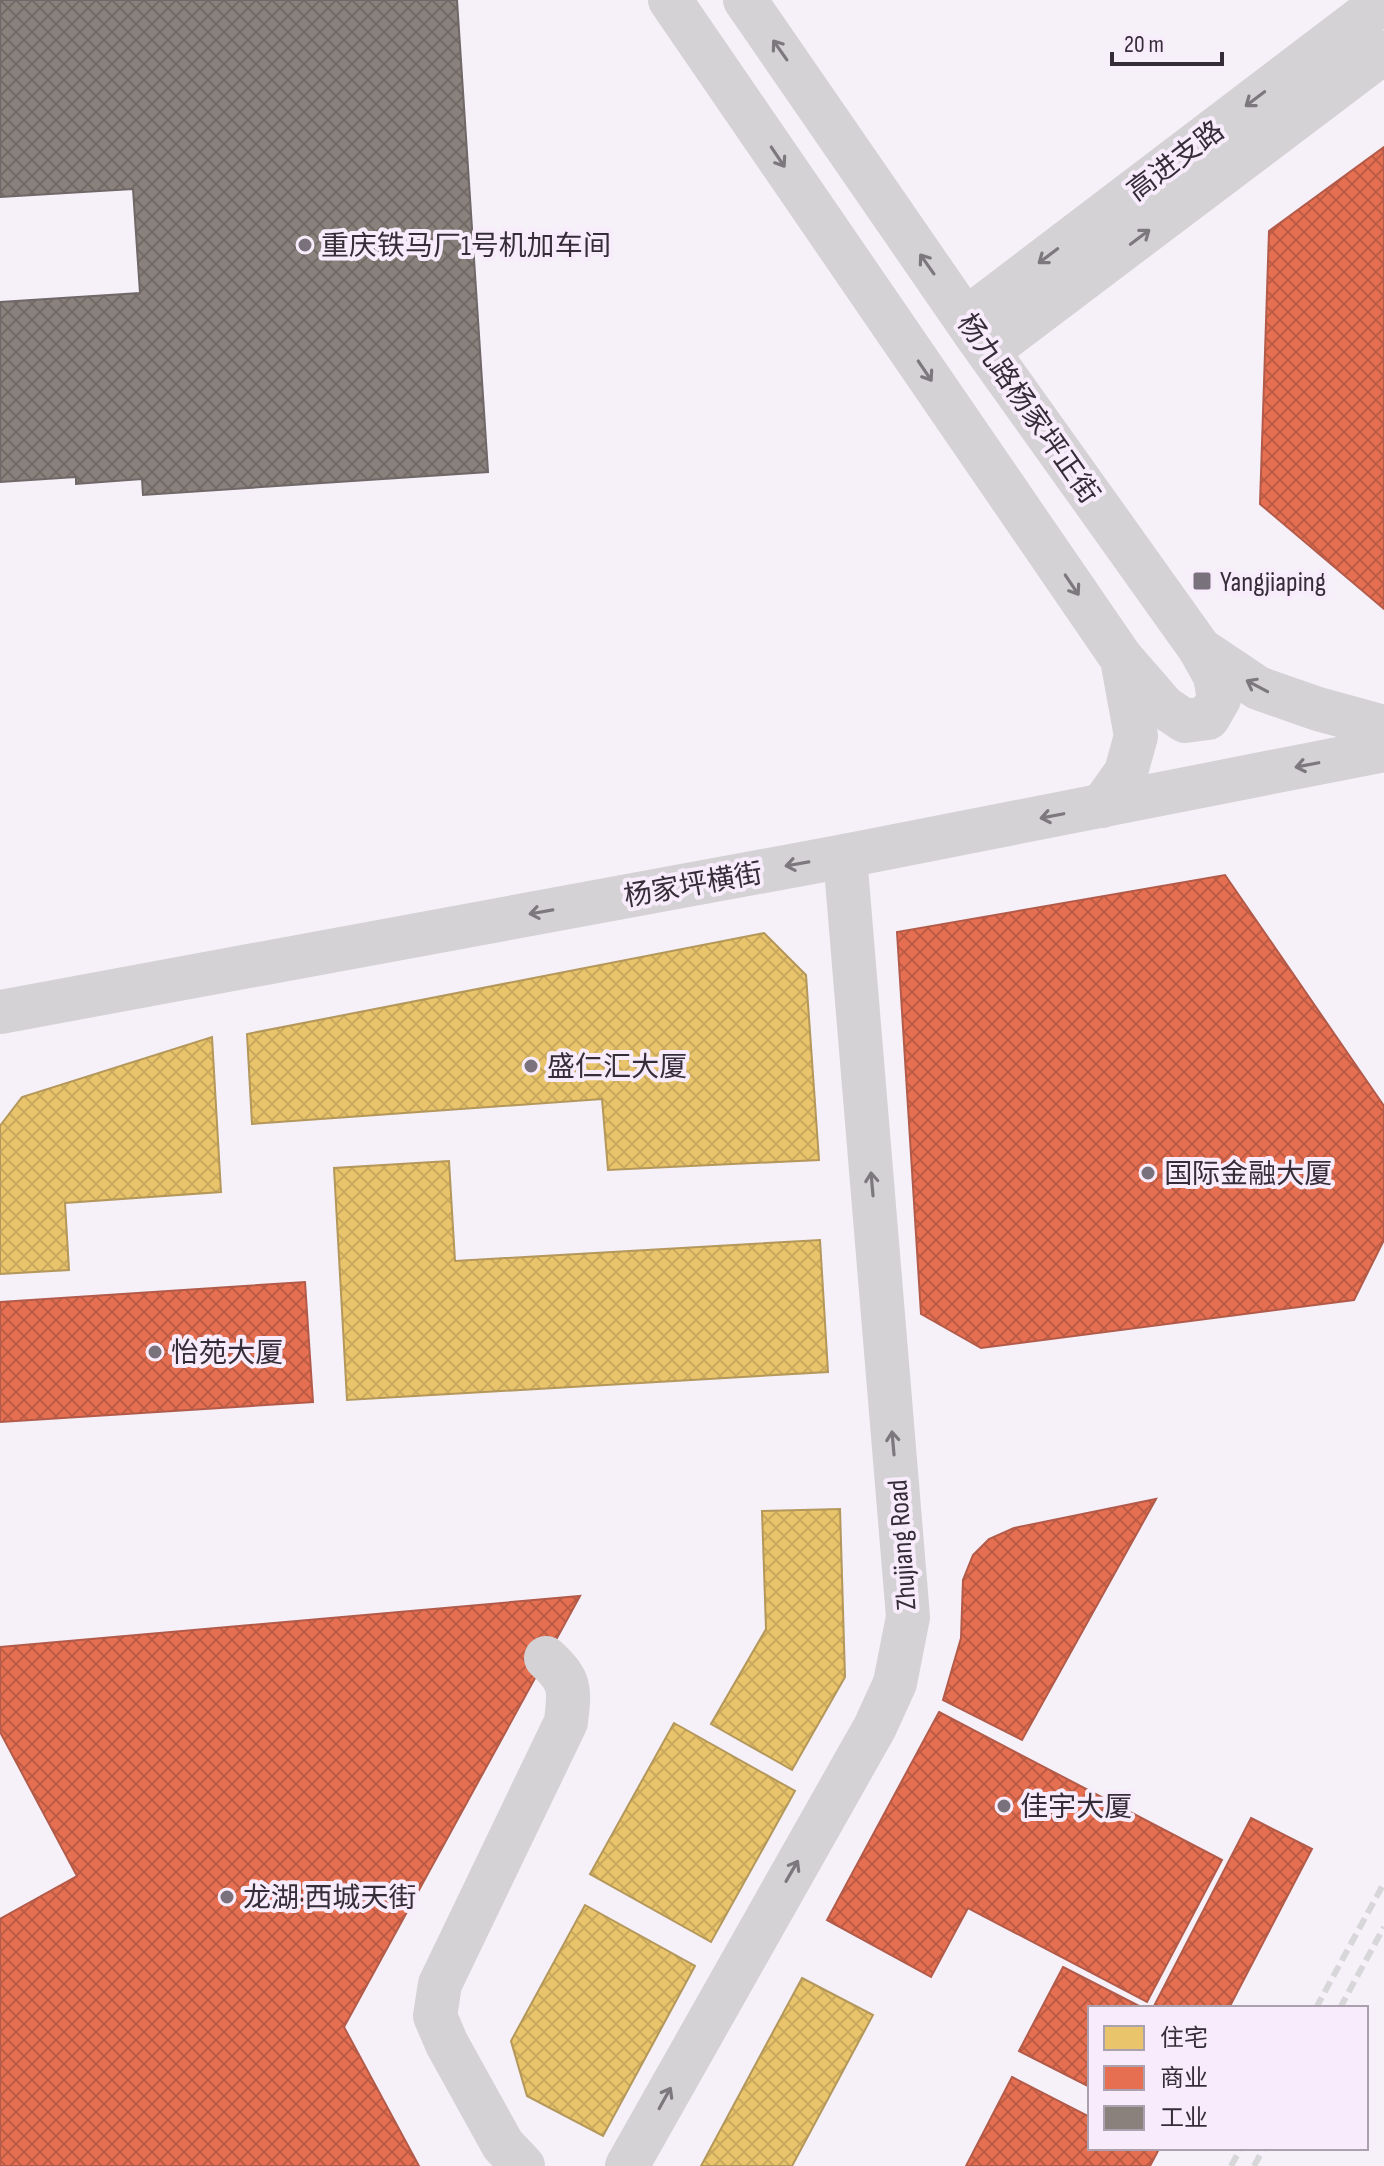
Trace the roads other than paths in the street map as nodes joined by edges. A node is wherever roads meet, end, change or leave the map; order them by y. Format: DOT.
graph roads {
  1 [pos="670,0"];
  2 [pos="745,0"];
  3 [pos="1384,1"];
  4 [pos="1384,52"];
  5 [pos="977,335"];
  6 [pos="1200,649"];
  7 [pos="1122,659"];
  8 [pos="1384,727"];
  9 [pos="1384,750"];
  10 [pos="1102,806"];
  11 [pos="845,856"];
  12 [pos="47,1003"];
  13 [pos="0,1012"];
  14 [pos="0,1035"];
  15 [pos="546,1658"];
  16 [pos="523,2166"];
  17 [pos="627,2166"];
  1 -- 7 [label="main road, one-way"];
  5 -- 2 [label="main road, 杨九路杨家坪正街, one-way"];
  3 -- 5 [label="main road, 高进支路, one-way"];
  5 -- 4 [label="main road, 高进支路, one-way"];
  5 -- 6 [label="main road, 杨九路杨家坪正街"];
  6 -- 7 [label="main road"];
  8 -- 6 [label="main road, 杨九路杨家坪正街, one-way"];
  7 -- 10 [label="main road"];
  9 -- 10 [label="main road, 杨家坪横街, one-way"];
  10 -- 11 [label="main road, 杨家坪横街, one-way"];
  11 -- 12 [label="main road, 杨家坪横街, one-way"];
  17 -- 11 [label="main road, Zhujiang Road, one-way"];
  12 -- 13 [label="main road, 杨家坪横街"];
  12 -- 14 [label="main road"];
  15 -- 16 [label="main road"];
}
